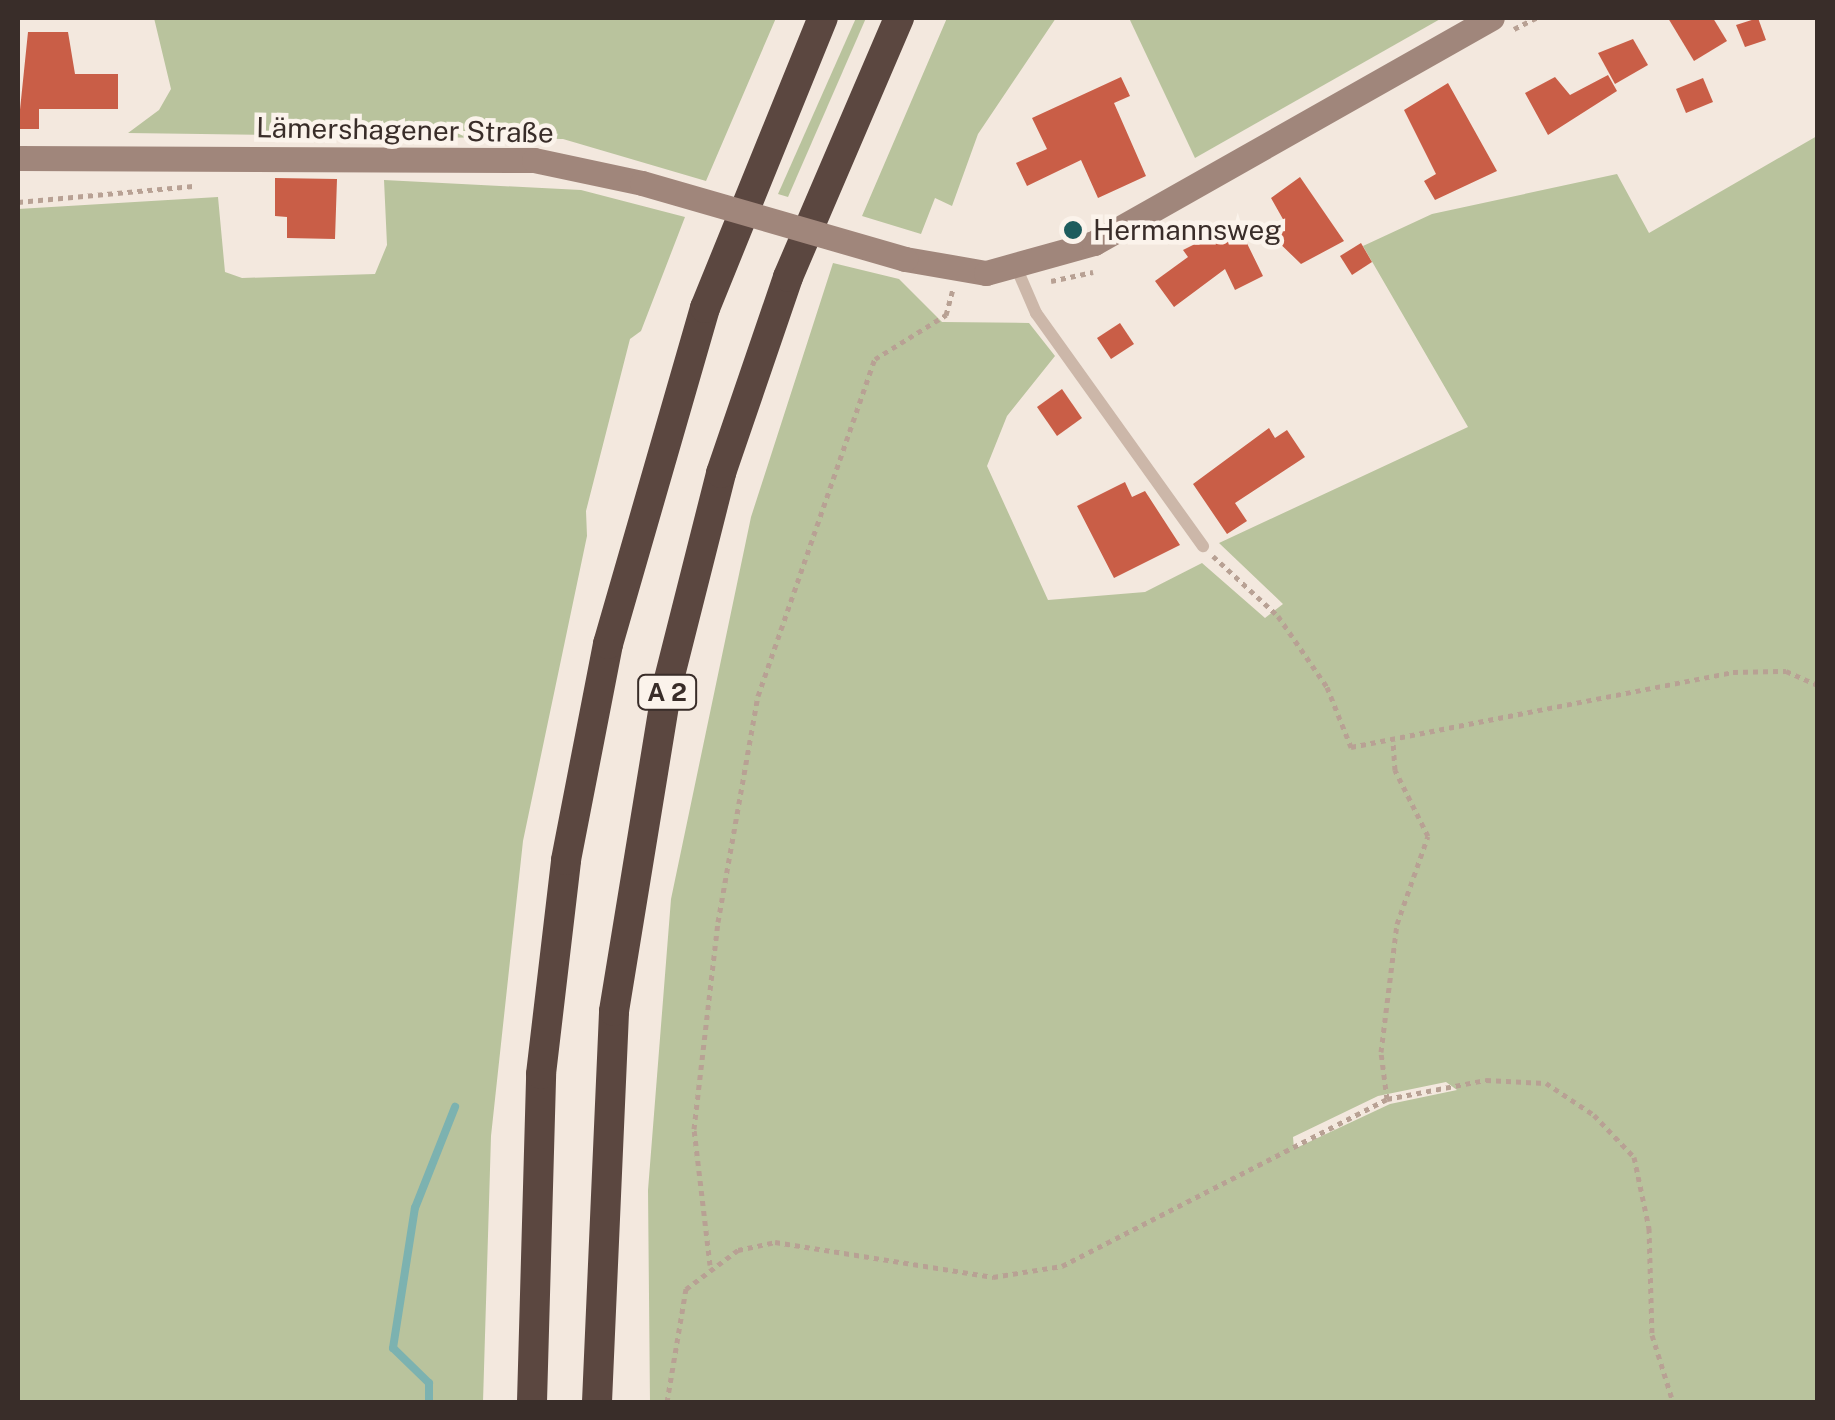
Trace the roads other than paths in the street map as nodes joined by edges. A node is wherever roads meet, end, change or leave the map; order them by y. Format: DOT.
graph roads {
  1 [pos="823,18"];
  2 [pos="899,18"];
  3 [pos="1492,18"];
  4 [pos="18,158"];
  5 [pos="1014,262"];
  6 [pos="1202,546"];
  7 [pos="532,1402"];
  8 [pos="597,1402"];
  1 -- 7 [label="highway, A 2"];
  2 -- 8 [label="highway, A 2"];
  3 -- 5 [label="main road, Lämershagener Straße"];
  4 -- 5 [label="main road, Lämershagener Straße, bridge"];
  5 -- 6 [label="lane"];
}
